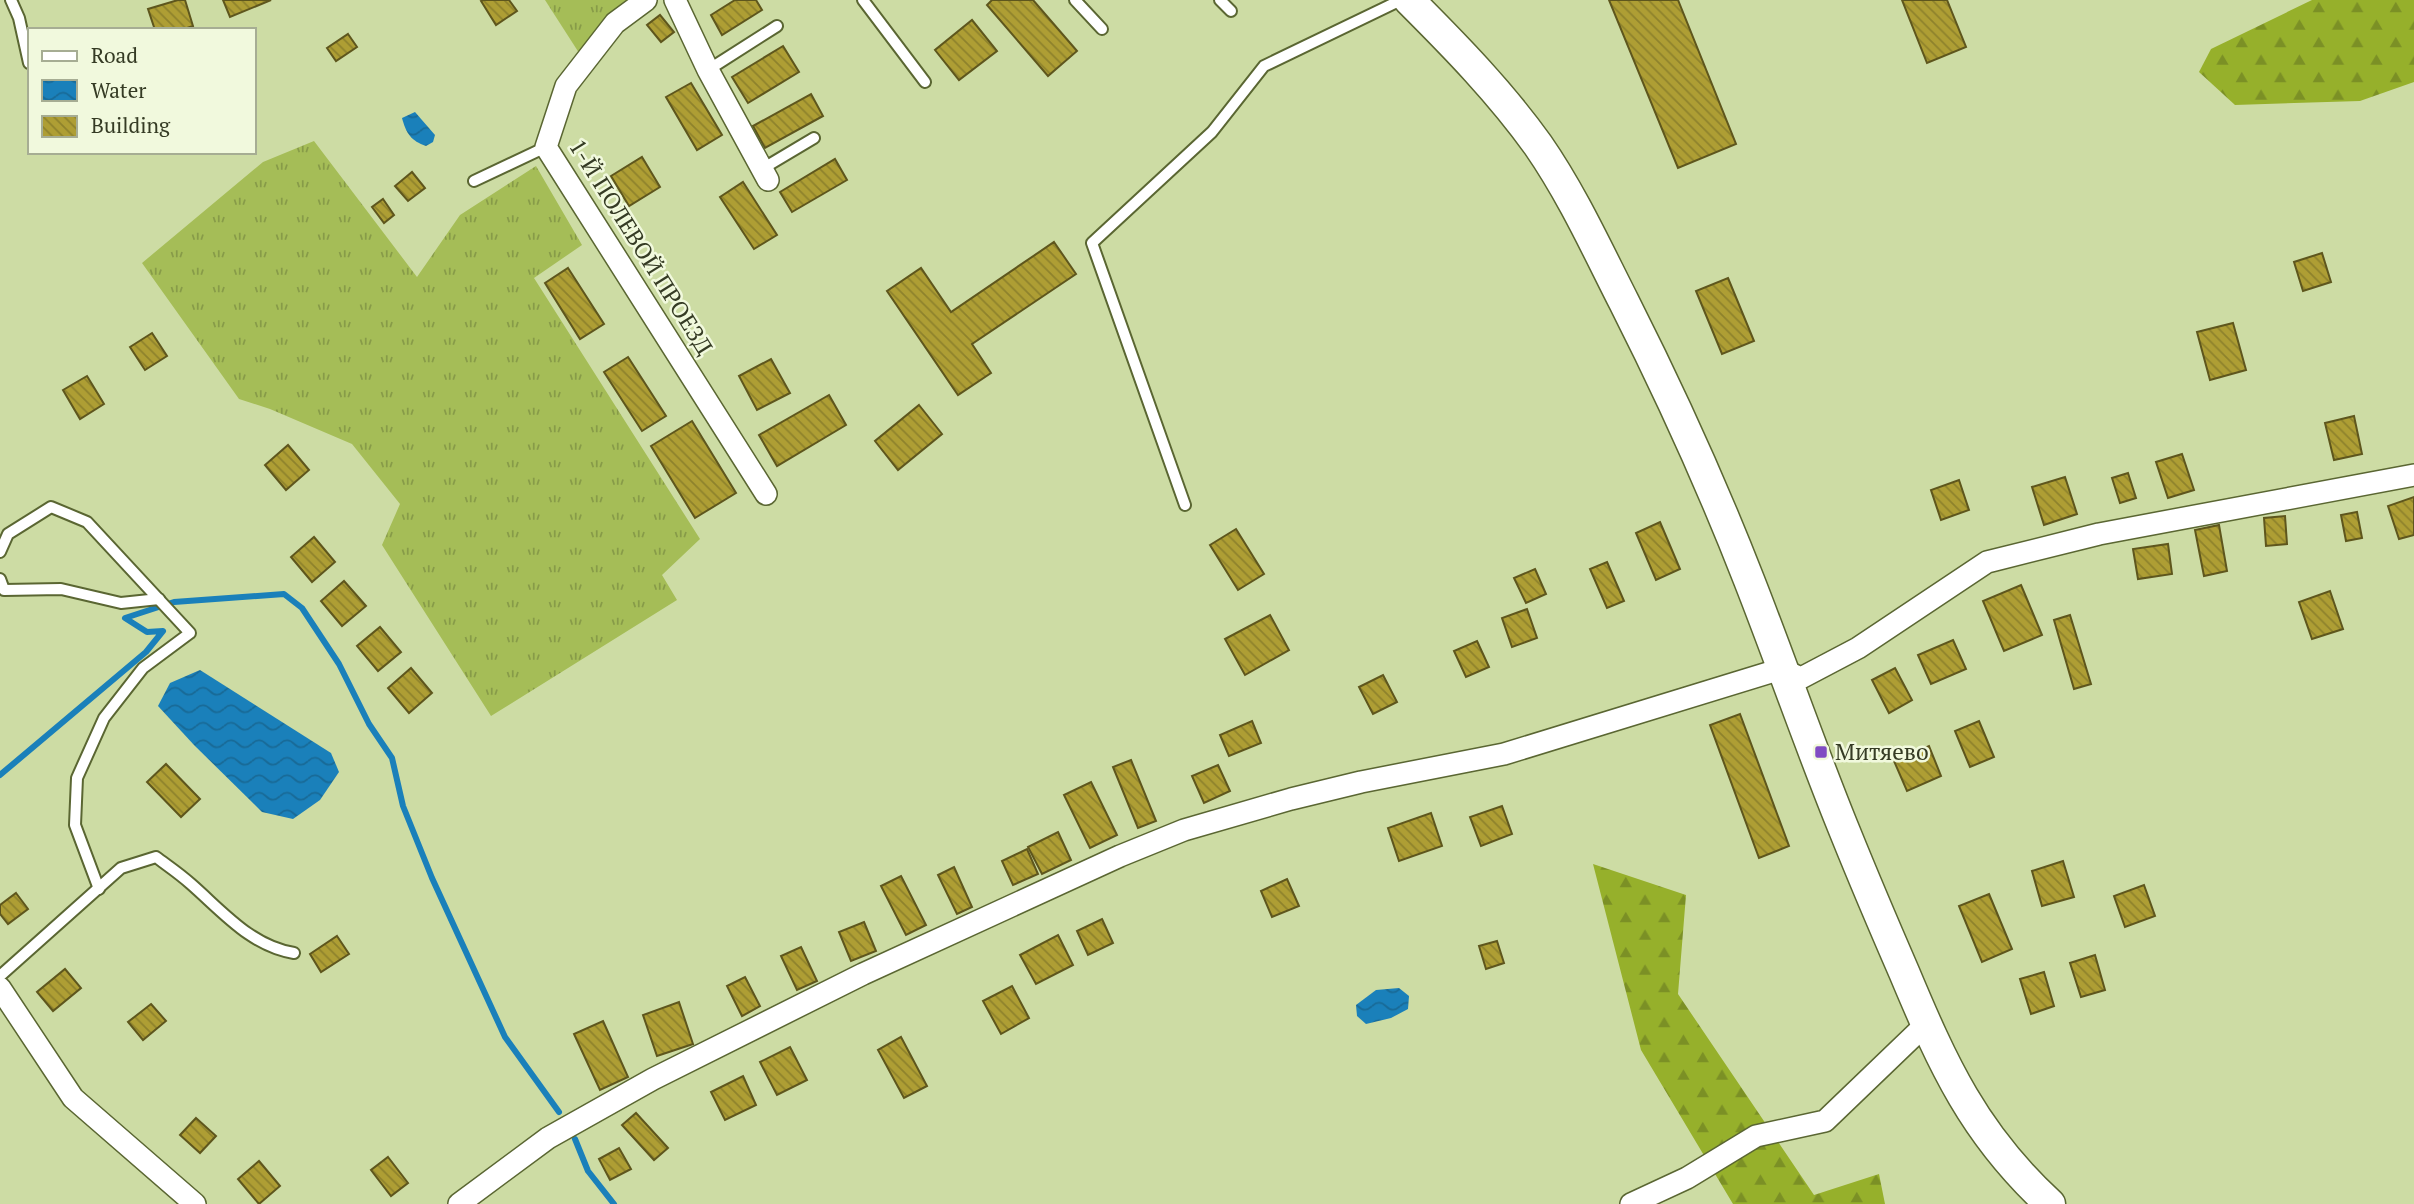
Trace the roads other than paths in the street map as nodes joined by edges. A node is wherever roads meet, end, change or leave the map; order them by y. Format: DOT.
graph roads {
  1 [pos="11,0"];
  2 [pos="646,0"];
  3 [pos="675,0"];
  4 [pos="863,0"];
  5 [pos="1075,0"];
  6 [pos="1220,0"];
  7 [pos="1401,0"];
  8 [pos="1409,0"];
  9 [pos="1231,11"];
  10 [pos="777,26"];
  11 [pos="1102,29"];
  12 [pos="28,58"];
  13 [pos="708,70"];
  14 [pos="925,82"];
  15 [pos="814,138"];
  16 [pos="546,147"];
  17 [pos="765,175"];
  18 [pos="474,181"];
  19 [pos="2414,475"];
  20 [pos="766,494"];
  21 [pos="1185,505"];
  22 [pos="0,552"];
  23 [pos="0,579"];
  24 [pos="159,599"];
  25 [pos="1781,669"];
  26 [pos="99,888"];
  27 [pos="295,953"];
  28 [pos="0,976"];
  29 [pos="0,988"];
  30 [pos="1926,1024"];
  31 [pos="195,1204"];
  32 [pos="460,1204"];
  33 [pos="1631,1204"];
  34 [pos="2050,1204"];
  1 -- 12 [label="lane"];
  2 -- 16 [label="street, 1-Й ПОЛЕВОЙ ПРОЕЗД"];
  3 -- 13 [label="street"];
  4 -- 14 [label="lane"];
  5 -- 11 [label="lane"];
  6 -- 9 [label="lane"];
  7 -- 21 [label="lane"];
  8 -- 25 [label="street"];
  10 -- 13 [label="lane"];
  13 -- 17 [label="street"];
  15 -- 17 [label="lane"];
  16 -- 18 [label="lane"];
  16 -- 20 [label="street, 1-Й ПОЛЕВОЙ ПРОЕЗД"];
  19 -- 25 [label="street"];
  22 -- 24 [label="lane"];
  23 -- 24 [label="lane"];
  24 -- 26 [label="lane"];
  25 -- 30 [label="street"];
  25 -- 32 [label="street"];
  26 -- 27 [label="lane"];
  26 -- 28 [label="lane"];
  29 -- 31 [label="street"];
  30 -- 33 [label="street"];
  30 -- 34 [label="street"];
}
